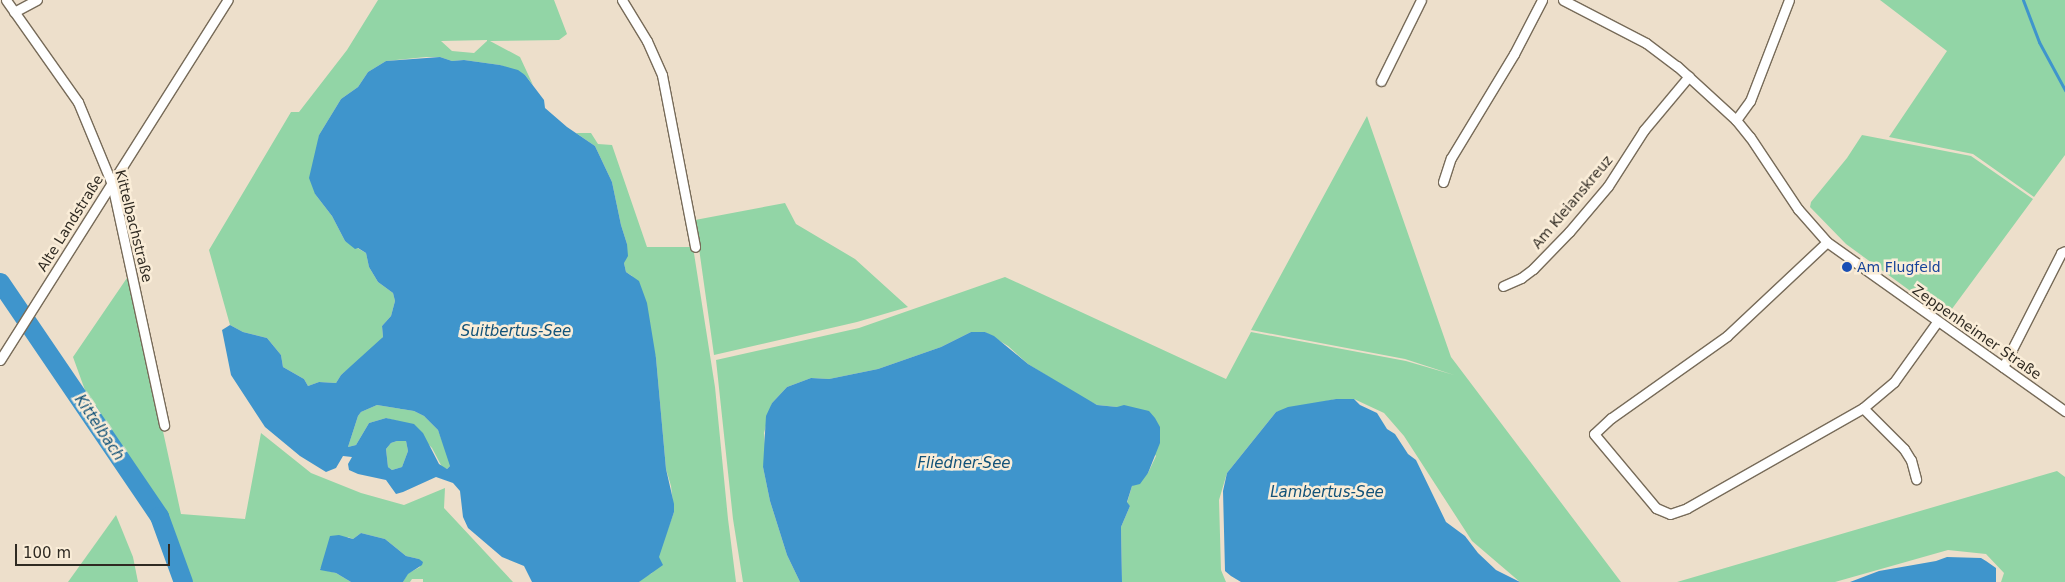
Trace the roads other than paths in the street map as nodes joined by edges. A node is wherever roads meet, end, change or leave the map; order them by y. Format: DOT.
graph roads {
  1 [pos="6,0"];
  2 [pos="37,0"];
  3 [pos="228,0"];
  4 [pos="622,0"];
  5 [pos="1421,0"];
  6 [pos="1542,0"];
  7 [pos="1563,0"];
  8 [pos="1789,0"];
  9 [pos="14,12"];
  10 [pos="1688,76"];
  11 [pos="1381,81"];
  12 [pos="1736,120"];
  13 [pos="1442,182"];
  14 [pos="112,184"];
  15 [pos="1827,242"];
  16 [pos="695,247"];
  17 [pos="2065,252"];
  18 [pos="1503,286"];
  19 [pos="1937,322"];
  20 [pos="0,360"];
  21 [pos="2002,367"];
  22 [pos="1863,408"];
  23 [pos="2065,411"];
  24 [pos="164,425"];
  25 [pos="1916,479"];
  1 -- 9 [label="street, Kittelbachstraße"];
  2 -- 9 [label="street"];
  3 -- 14 [label="street, Alte Landstraße"];
  4 -- 16 [label="street"];
  5 -- 11 [label="street"];
  6 -- 13 [label="street"];
  7 -- 10 [label="street, Zeppenheimer Straße"];
  8 -- 12 [label="street"];
  9 -- 14 [label="street, Kittelbachstraße"];
  10 -- 12 [label="street, Zeppenheimer Straße"];
  10 -- 18 [label="street, Am Kleianskreuz"];
  12 -- 15 [label="street, Zeppenheimer Straße"];
  14 -- 20 [label="street, Alte Landstraße"];
  14 -- 24 [label="street, Kittelbachstraße"];
  15 -- 19 [label="street, Zeppenheimer Straße"];
  15 -- 22 [label="street"];
  17 -- 21 [label="street"];
  19 -- 21 [label="street, Zeppenheimer Straße"];
  19 -- 22 [label="street"];
  21 -- 23 [label="street, Zeppenheimer Straße"];
  22 -- 25 [label="street"];
}
